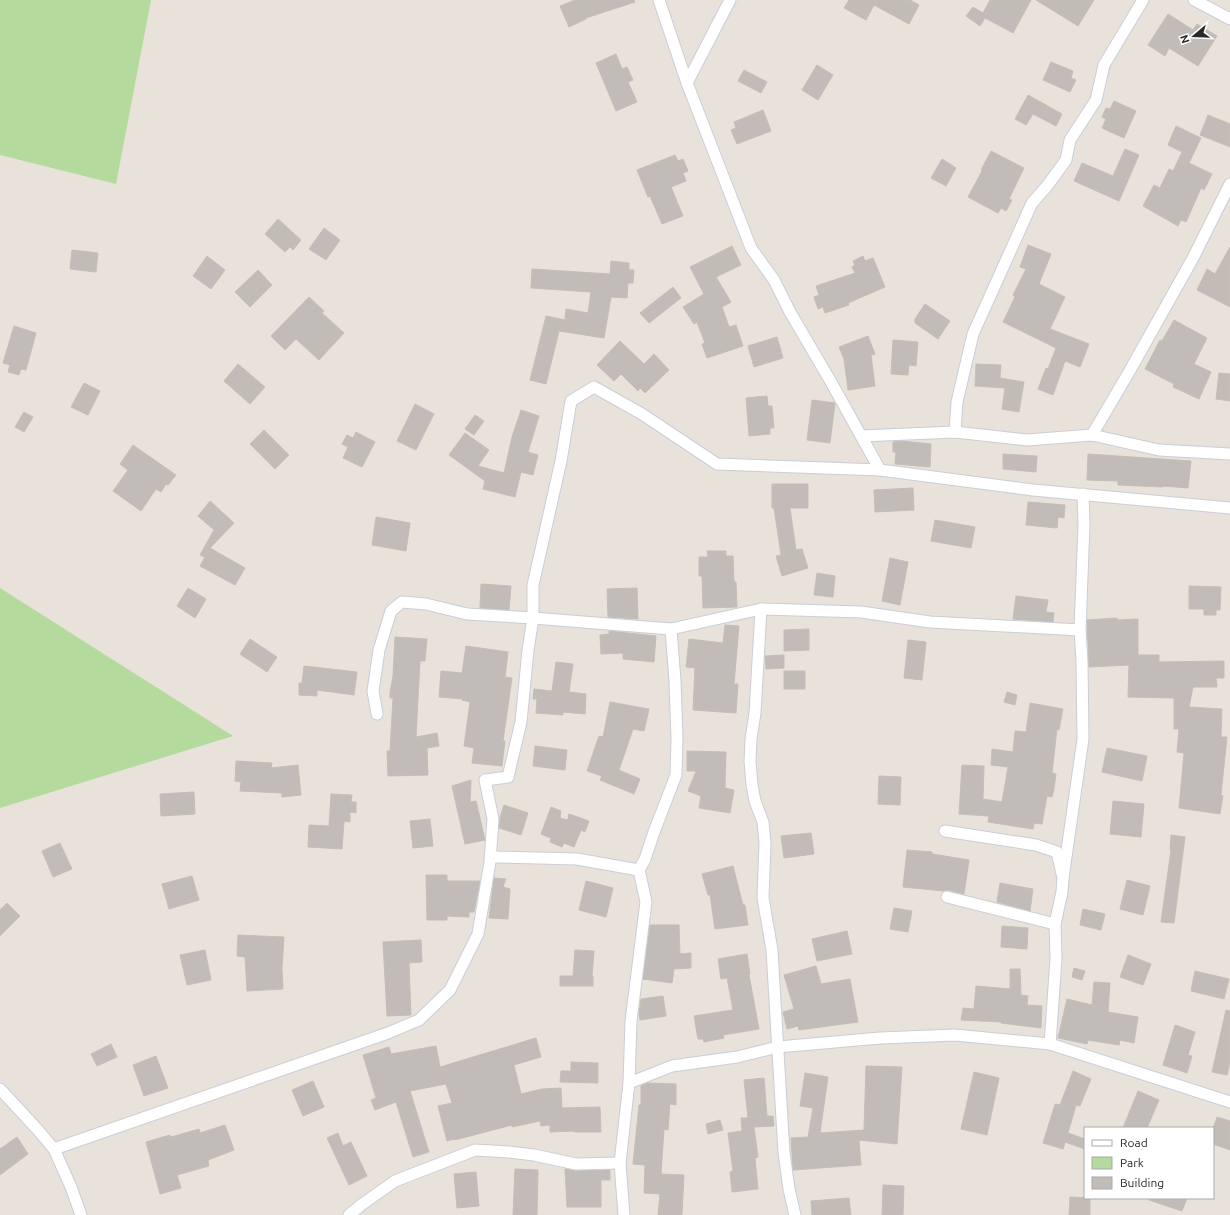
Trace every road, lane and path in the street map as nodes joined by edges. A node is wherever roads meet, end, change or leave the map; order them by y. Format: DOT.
graph roads {
  1 [pos="659,0"];
  2 [pos="730,0"];
  3 [pos="1143,0"];
  4 [pos="1194,0"];
  5 [pos="1230,19"];
  6 [pos="687,83"];
  7 [pos="1230,184"];
  8 [pos="954,432"];
  9 [pos="1092,435"];
  10 [pos="861,436"];
  11 [pos="1230,454"];
  12 [pos="880,470"];
  13 [pos="1083,494"];
  14 [pos="1230,508"];
  15 [pos="761,609"];
  16 [pos="533,618"];
  17 [pos="671,629"];
  18 [pos="1080,630"];
  19 [pos="377,714"];
  20 [pos="945,831"];
  21 [pos="490,856"];
  22 [pos="639,870"];
  23 [pos="1063,878"];
  24 [pos="947,896"];
  25 [pos="1054,924"];
  26 [pos="1050,1044"];
  27 [pos="778,1047"];
  28 [pos="629,1083"];
  29 [pos="0,1089"];
  30 [pos="1230,1102"];
  31 [pos="54,1149"];
  32 [pos="620,1163"];
  33 [pos="81,1215"];
  34 [pos="349,1215"];
  35 [pos="624,1215"];
  36 [pos="795,1215"];
  1 -- 6 [label="street"];
  2 -- 6 [label="street"];
  3 -- 8 [label="street"];
  4 -- 5 [label="street"];
  6 -- 10 [label="street"];
  7 -- 9 [label="street"];
  8 -- 9 [label="street"];
  8 -- 10 [label="street"];
  9 -- 11 [label="street"];
  10 -- 12 [label="street"];
  12 -- 13 [label="street"];
  12 -- 16 [label="street"];
  13 -- 14 [label="street"];
  13 -- 18 [label="street"];
  15 -- 17 [label="street"];
  15 -- 18 [label="street"];
  15 -- 27 [label="street"];
  16 -- 17 [label="street"];
  16 -- 19 [label="street"];
  16 -- 21 [label="street"];
  17 -- 22 [label="street"];
  18 -- 23 [label="street"];
  20 -- 23 [label="street"];
  21 -- 22 [label="street"];
  21 -- 31 [label="street"];
  22 -- 28 [label="street"];
  23 -- 25 [label="street"];
  24 -- 25 [label="street"];
  25 -- 26 [label="street"];
  26 -- 27 [label="street"];
  26 -- 30 [label="street"];
  27 -- 28 [label="street"];
  27 -- 36 [label="street"];
  28 -- 32 [label="street"];
  29 -- 31 [label="street"];
  31 -- 33 [label="street"];
  32 -- 34 [label="street"];
  32 -- 35 [label="street"];
}
